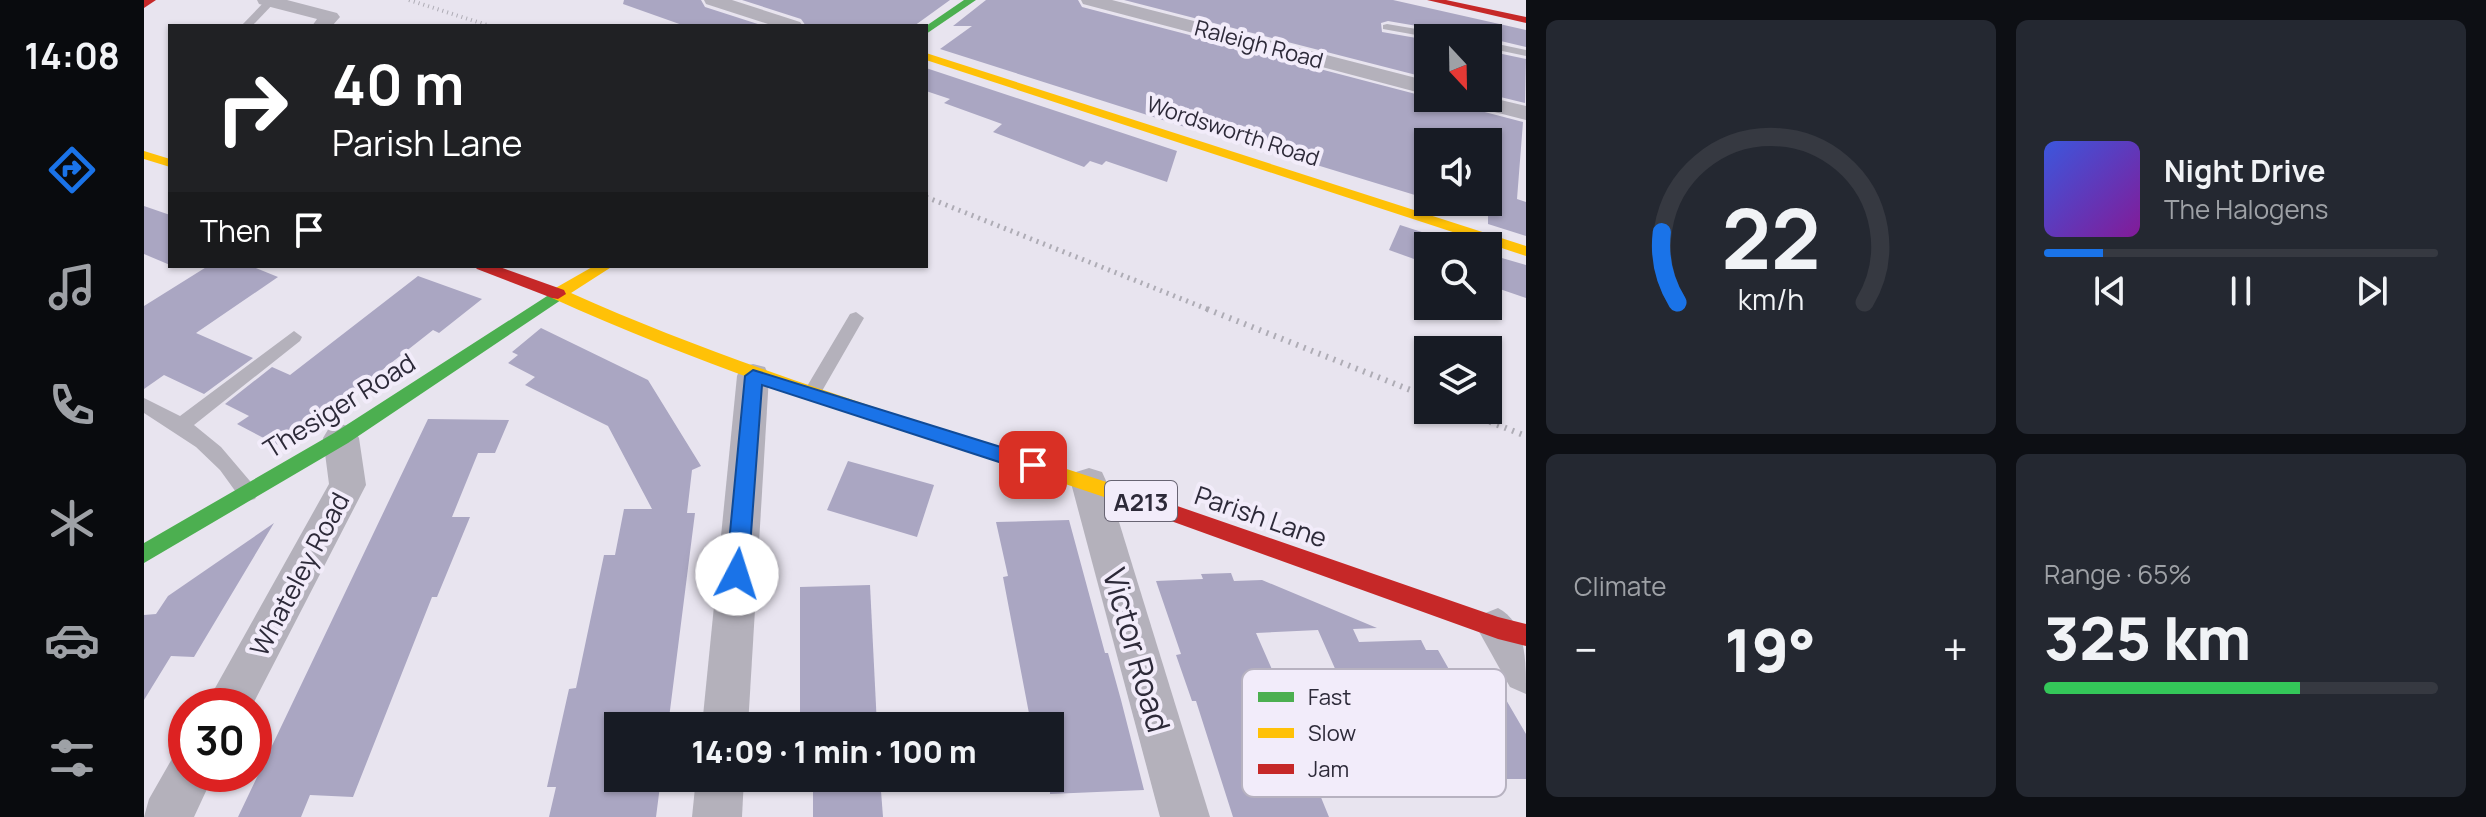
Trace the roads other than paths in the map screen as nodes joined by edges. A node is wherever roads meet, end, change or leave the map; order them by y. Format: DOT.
graph roads {
  1 [pos="151,0"];
  2 [pos="713,0"];
  3 [pos="971,0"];
  4 [pos="1090,0"];
  5 [pos="1432,0"];
  6 [pos="268,1"];
  7 [pos="144,5"];
  8 [pos="1526,20"];
  9 [pos="248,24"];
  10 [pos="324,24"];
  11 [pos="787,24"];
  12 [pos="1387,27"];
  13 [pos="928,30"];
  14 [pos="1414,32"];
  15 [pos="1502,48"];
  16 [pos="1526,53"];
  17 [pos="928,57"];
  18 [pos="1414,84"];
  19 [pos="1502,107"];
  20 [pos="1526,113"];
  21 [pos="144,155"];
  22 [pos="168,162"];
  23 [pos="1526,251"];
  24 [pos="487,268"];
  25 [pos="602,268"];
  26 [pos="558,294"];
  27 [pos="856,318"];
  28 [pos="294,337"];
  29 [pos="753,376"];
  30 [pos="812,393"];
  31 [pos="144,405"];
  32 [pos="182,424"];
  33 [pos="341,438"];
  34 [pos="1089,483"];
  35 [pos="248,493"];
  36 [pos="144,554"];
  37 [pos="1512,631"];
  38 [pos="1526,672"];
  39 [pos="238,688"];
  40 [pos="726,712"];
  41 [pos="180,792"];
  42 [pos="719,792"];
  43 [pos="167,817"];
  44 [pos="717,817"];
  45 [pos="1185,817"];
  1 -- 7 [label="street"];
  2 -- 11 [label="street"];
  3 -- 13 [label="street"];
  4 -- 18 [label="street, Raleigh Road"];
  5 -- 8 [label="street"];
  6 -- 9 [label="lane"];
  6 -- 10 [label="street"];
  12 -- 14 [label="lane"];
  15 -- 16 [label="lane"];
  17 -- 23 [label="street, Wordsworth Road"];
  19 -- 20 [label="street"];
  21 -- 22 [label="street"];
  24 -- 26 [label="street, Parish Lane"];
  25 -- 26 [label="street, Thesiger Road"];
  26 -- 29 [label="street, Parish Lane / A213"];
  26 -- 33 [label="street, Thesiger Road"];
  27 -- 30 [label="lane"];
  28 -- 32 [label="lane"];
  29 -- 30 [label="street, Parish Lane / A213"];
  29 -- 40 [label="street"];
  30 -- 34 [label="street, Parish Lane / A213"];
  31 -- 32 [label="lane"];
  32 -- 35 [label="lane"];
  33 -- 35 [label="street, Thesiger Road"];
  33 -- 39 [label="street, Whateley Road"];
  34 -- 37 [label="street, Parish Lane / A213"];
  34 -- 45 [label="street, Victor Road"];
  35 -- 36 [label="street, Thesiger Road"];
  37 -- 38 [label="street"];
  41 -- 43 [label="street"];
  42 -- 44 [label="street"];
}
